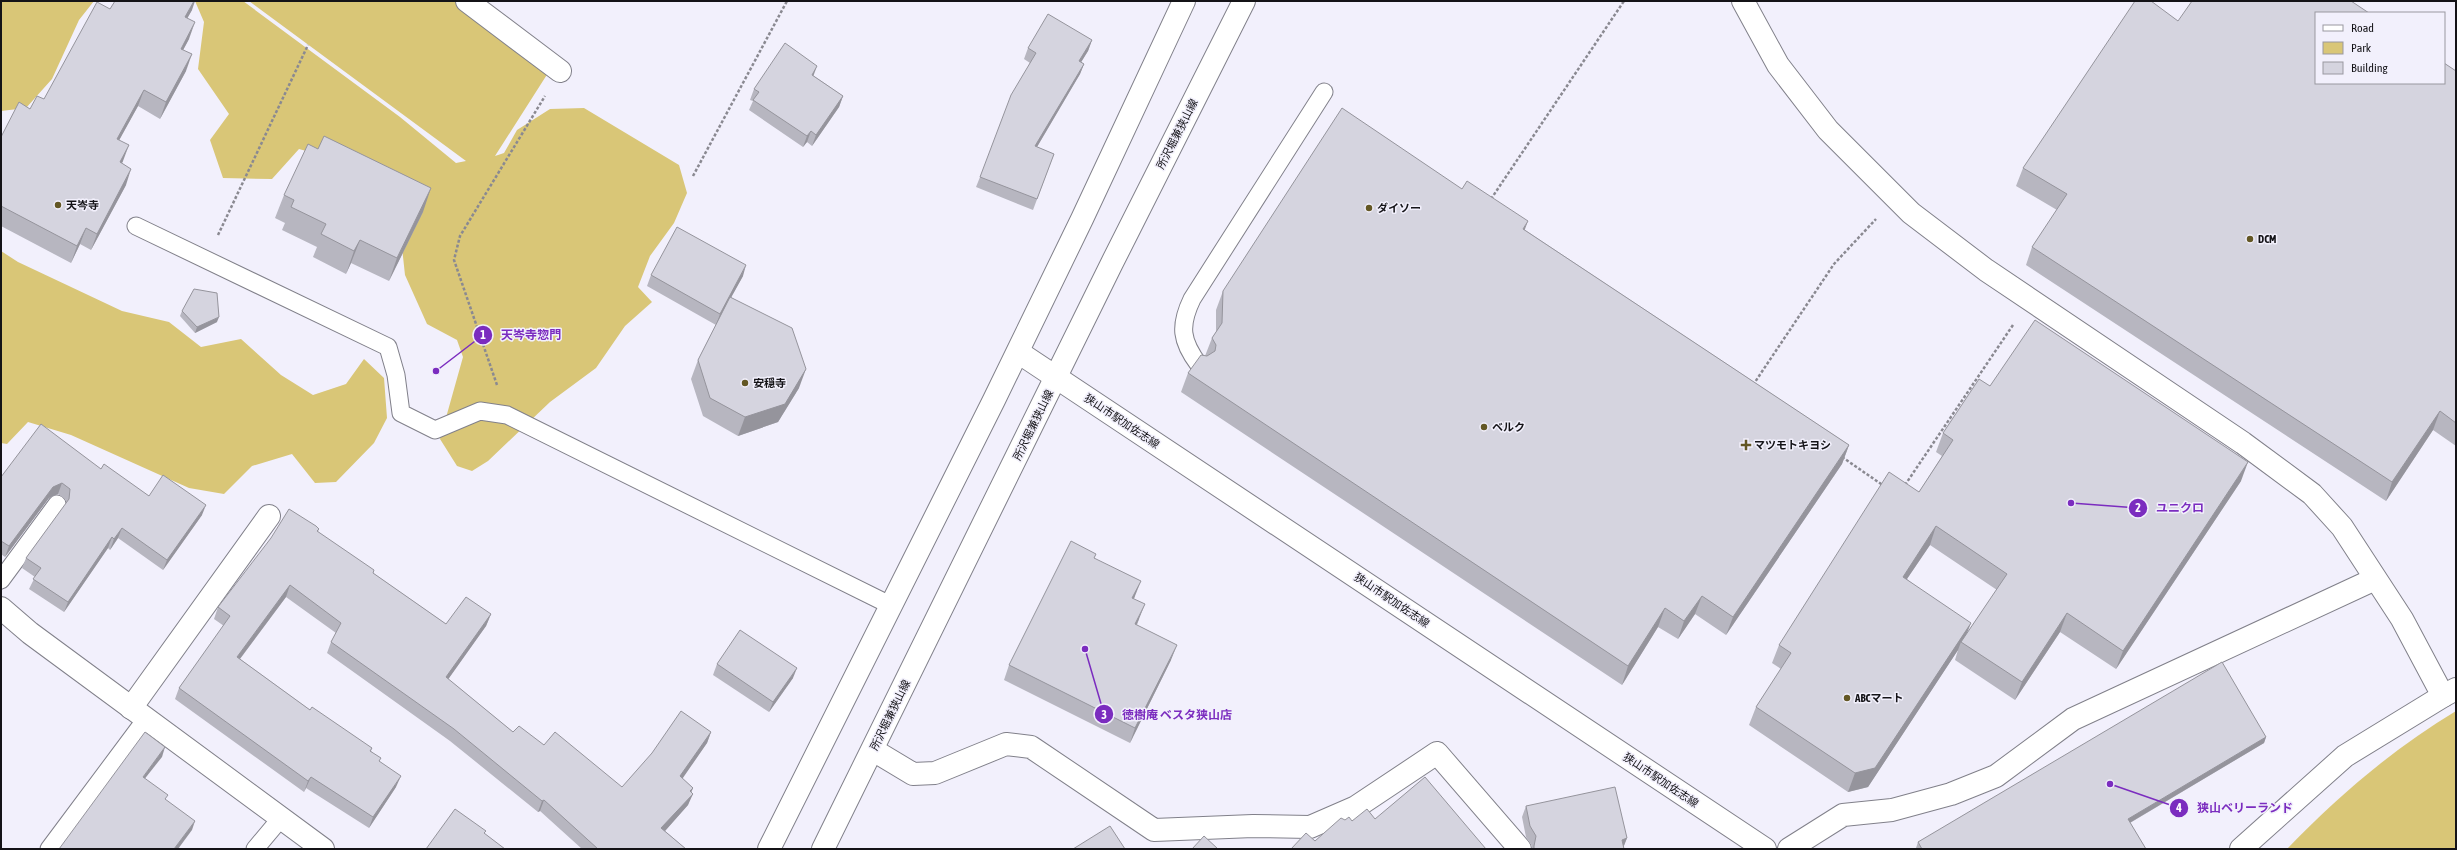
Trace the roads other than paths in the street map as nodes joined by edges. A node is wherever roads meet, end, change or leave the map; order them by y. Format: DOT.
graph roads {
  1 [pos="467,1"];
  2 [pos="1184,1"];
  3 [pos="1244,1"];
  4 [pos="1743,1"];
  5 [pos="560,71"];
  6 [pos="1324,92"];
  7 [pos="136,226"];
  8 [pos="1018,352"];
  9 [pos="1199,365"];
  10 [pos="1056,377"];
  11 [pos="57,504"];
  12 [pos="269,516"];
  13 [pos="2375,579"];
  14 [pos="1,580"];
  15 [pos="890,605"];
  16 [pos="1,608"];
  17 [pos="2449,692"];
  18 [pos="139,714"];
  19 [pos="873,750"];
  20 [pos="281,818"];
  21 [pos="1155,840"];
  22 [pos="49,849"];
  23 [pos="256,849"];
  24 [pos="323,849"];
  25 [pos="769,849"];
  26 [pos="823,849"];
  27 [pos="1520,849"];
  28 [pos="1765,849"];
  29 [pos="1789,849"];
  30 [pos="2241,849"];
  1 -- 5 [label="street"];
  2 -- 8 [label="street"];
  3 -- 10 [label="street, 所沢堀兼狭山線"];
  4 -- 13 [label="street"];
  6 -- 9 [label="lane"];
  7 -- 15 [label="lane"];
  8 -- 10 [label="street, 狭山市駅加佐志線"];
  8 -- 15 [label="street"];
  10 -- 19 [label="street, 所沢堀兼狭山線"];
  10 -- 28 [label="street, 狭山市駅加佐志線"];
  11 -- 14 [label="lane"];
  12 -- 18 [label="street"];
  13 -- 17 [label="street"];
  13 -- 29 [label="street"];
  15 -- 25 [label="street"];
  16 -- 18 [label="street"];
  17 -- 30 [label="street"];
  18 -- 20 [label="street"];
  18 -- 22 [label="lane"];
  19 -- 21 [label="street"];
  19 -- 26 [label="street, 所沢堀兼狭山線"];
  20 -- 23 [label="lane"];
  20 -- 24 [label="street"];
  21 -- 27 [label="street"];
}
